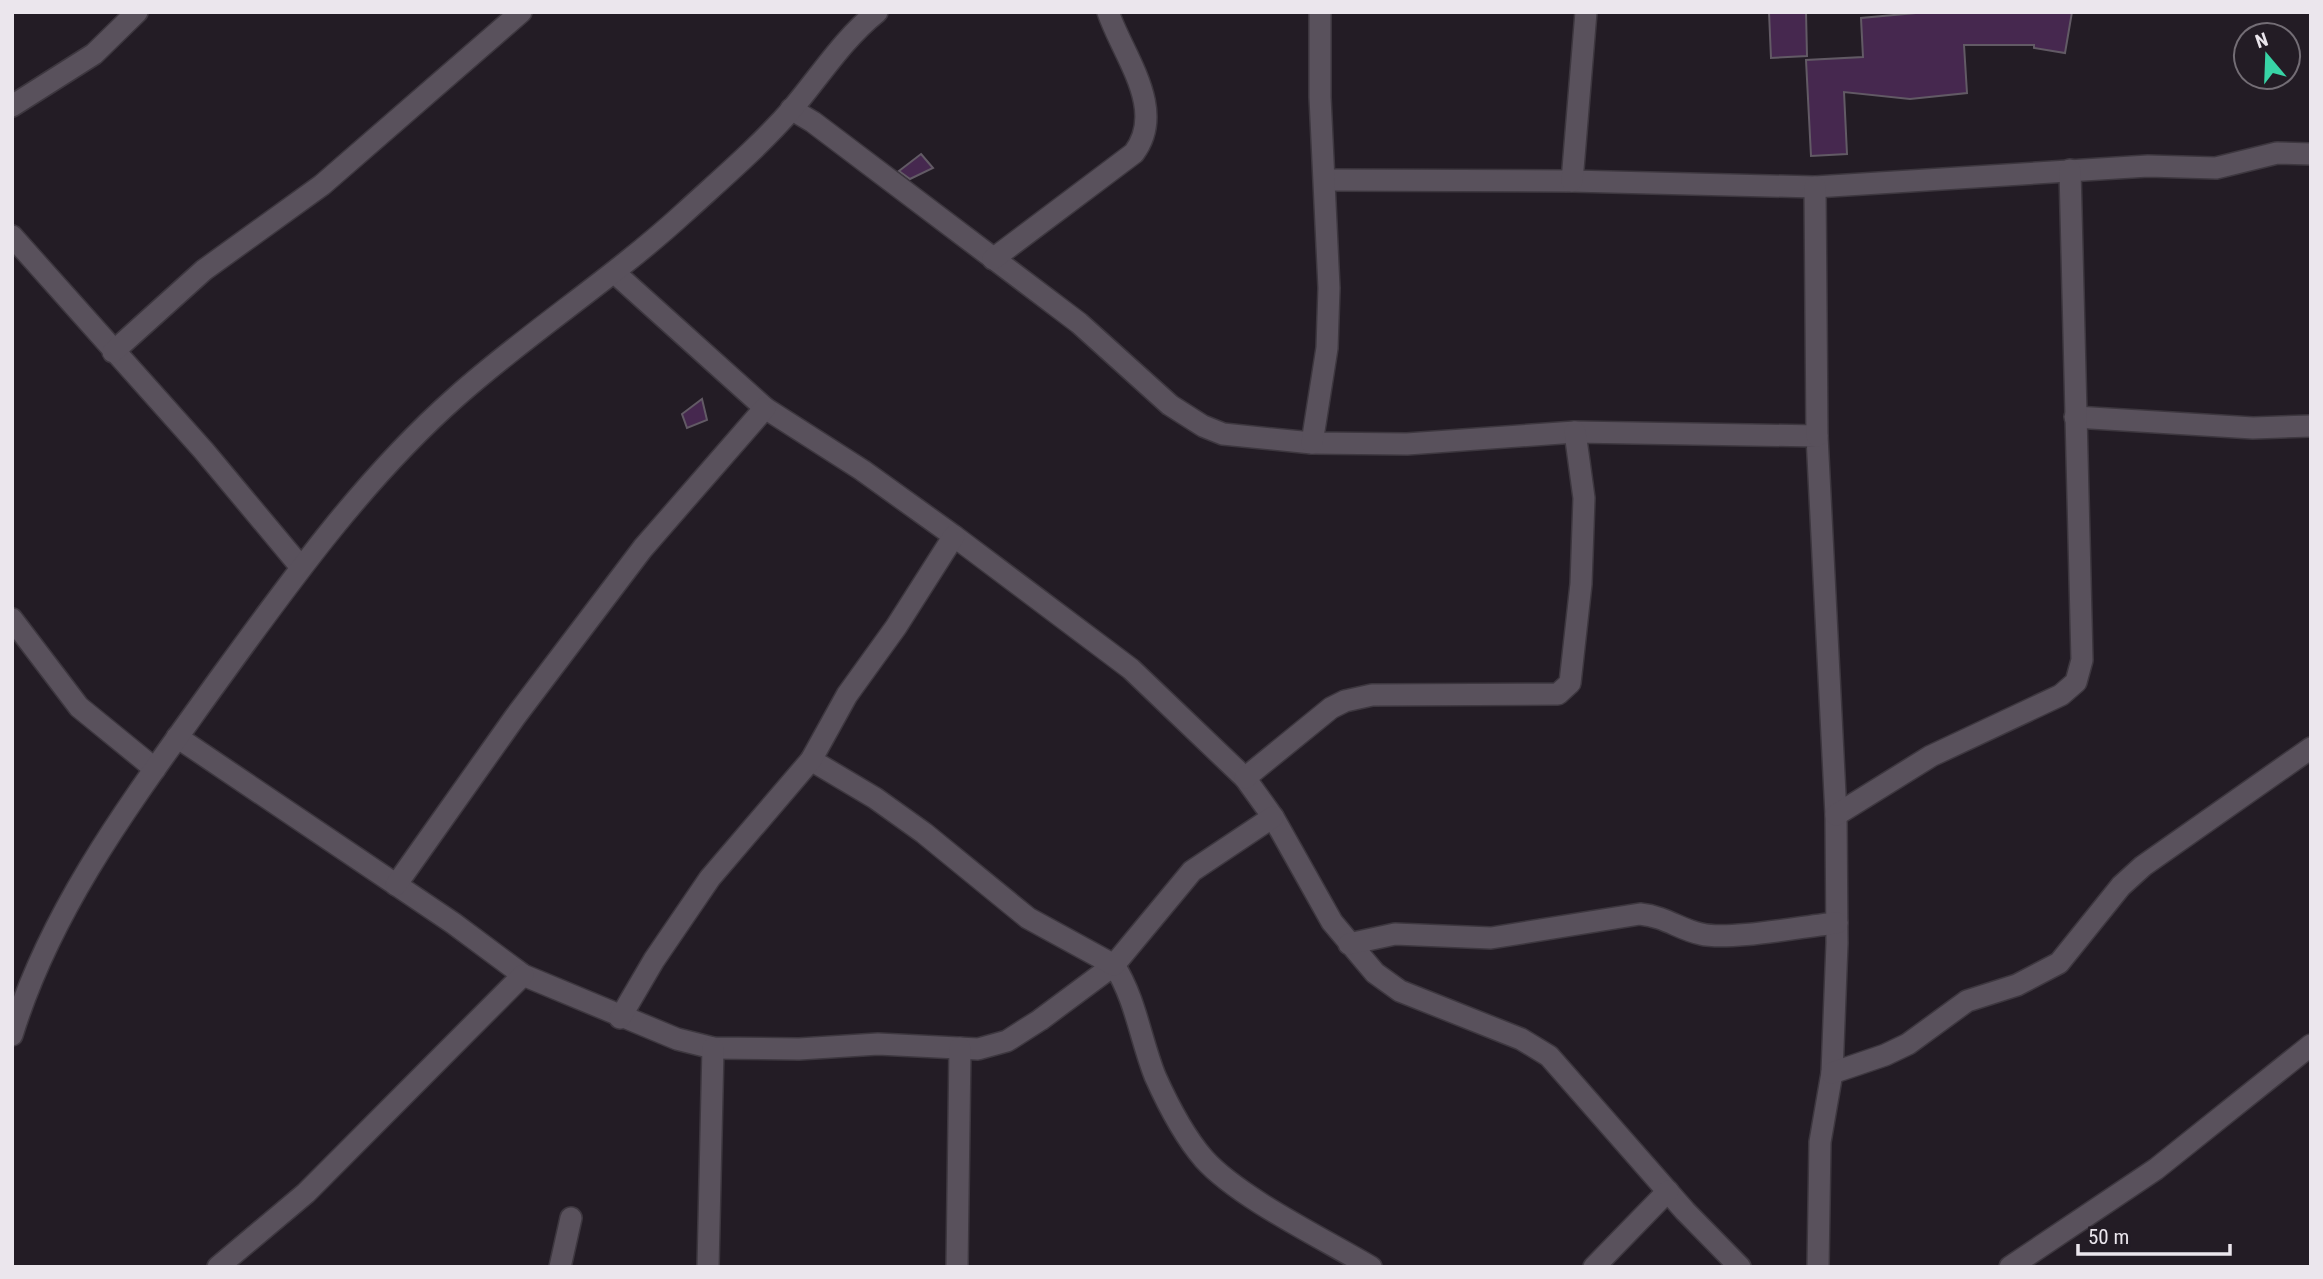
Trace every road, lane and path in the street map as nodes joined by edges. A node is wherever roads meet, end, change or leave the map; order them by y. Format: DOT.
graph roads {
  1 [pos="137,12"];
  2 [pos="521,12"];
  3 [pos="877,12"];
  4 [pos="1108,12"];
  5 [pos="1320,12"];
  6 [pos="1586,12"];
  7 [pos="12,106"];
  8 [pos="791,109"];
  9 [pos="2311,154"];
  10 [pos="2070,170"];
  11 [pos="1325,180"];
  12 [pos="1572,181"];
  13 [pos="1815,187"];
  14 [pos="12,236"];
  15 [pos="993,259"];
  16 [pos="615,273"];
  17 [pos="113,352"];
  18 [pos="765,408"];
  19 [pos="2075,416"];
  20 [pos="2311,426"];
  21 [pos="1576,432"];
  22 [pos="1817,436"];
  23 [pos="1312,443"];
  24 [pos="954,536"];
  25 [pos="300,566"];
  26 [pos="12,619"];
  27 [pos="177,737"];
  28 [pos="2311,748"];
  29 [pos="811,760"];
  30 [pos="155,769"];
  31 [pos="1245,778"];
  32 [pos="1836,815"];
  33 [pos="1273,817"];
  34 [pos="396,885"];
  35 [pos="1837,923"];
  36 [pos="1349,944"];
  37 [pos="1114,965"];
  38 [pos="523,975"];
  39 [pos="620,1018"];
  40 [pos="12,1035"];
  41 [pos="2311,1045"];
  42 [pos="713,1048"];
  43 [pos="960,1048"];
  44 [pos="1832,1073"];
  45 [pos="1668,1191"];
  46 [pos="571,1218"];
  47 [pos="218,1267"];
  48 [pos="560,1267"];
  49 [pos="708,1267"];
  50 [pos="957,1267"];
  51 [pos="1371,1267"];
  52 [pos="1594,1267"];
  53 [pos="1740,1267"];
  54 [pos="1818,1267"];
  55 [pos="2010,1267"];
  1 -- 7 [label="street"];
  2 -- 17 [label="street"];
  3 -- 8 [label="street"];
  4 -- 15 [label="street"];
  5 -- 11 [label="street"];
  6 -- 12 [label="street"];
  8 -- 15 [label="street"];
  8 -- 16 [label="street"];
  9 -- 10 [label="street"];
  10 -- 13 [label="street"];
  10 -- 19 [label="street"];
  11 -- 12 [label="street"];
  11 -- 23 [label="street"];
  12 -- 13 [label="street"];
  13 -- 22 [label="street"];
  14 -- 17 [label="street"];
  15 -- 23 [label="street"];
  16 -- 18 [label="street"];
  16 -- 25 [label="street"];
  17 -- 25 [label="street"];
  18 -- 24 [label="street"];
  18 -- 34 [label="street"];
  19 -- 20 [label="street"];
  19 -- 32 [label="street"];
  21 -- 22 [label="street"];
  21 -- 23 [label="street"];
  21 -- 31 [label="street"];
  22 -- 32 [label="street"];
  24 -- 29 [label="street"];
  24 -- 31 [label="street"];
  25 -- 27 [label="street"];
  26 -- 30 [label="street"];
  27 -- 30 [label="street"];
  27 -- 34 [label="street"];
  28 -- 44 [label="street"];
  29 -- 37 [label="street"];
  29 -- 39 [label="street"];
  30 -- 40 [label="street"];
  31 -- 33 [label="street"];
  32 -- 35 [label="street"];
  33 -- 36 [label="street"];
  33 -- 37 [label="street"];
  34 -- 38 [label="street"];
  35 -- 36 [label="street"];
  35 -- 44 [label="street"];
  36 -- 45 [label="street"];
  37 -- 43 [label="street"];
  37 -- 51 [label="street"];
  38 -- 39 [label="street"];
  38 -- 47 [label="street"];
  39 -- 42 [label="street"];
  41 -- 55 [label="street"];
  42 -- 43 [label="street"];
  42 -- 49 [label="street"];
  43 -- 50 [label="street"];
  44 -- 54 [label="street"];
  45 -- 52 [label="street"];
  45 -- 53 [label="street"];
  46 -- 48 [label="street"];
}
